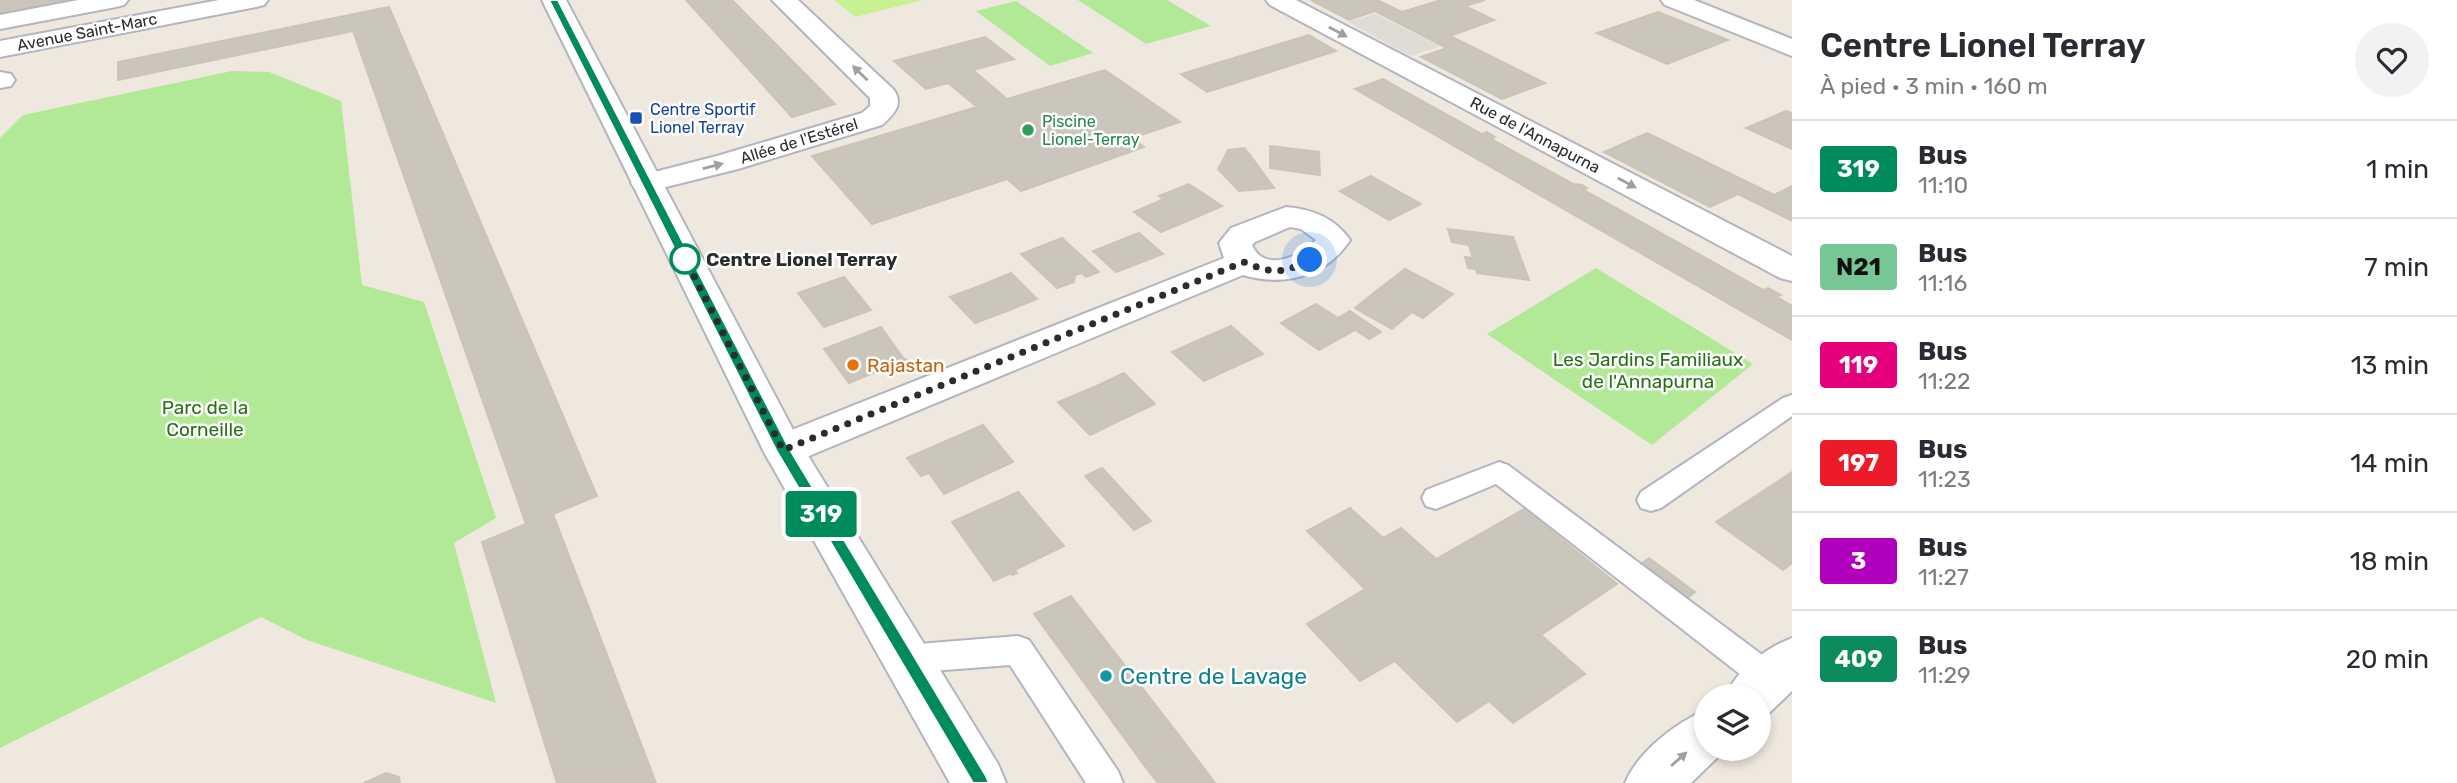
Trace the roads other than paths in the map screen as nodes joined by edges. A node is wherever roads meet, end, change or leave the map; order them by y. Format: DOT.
graph roads {
  1 [pos="116,0"];
  2 [pos="256,0"];
  3 [pos="554,0"];
  4 [pos="783,0"];
  5 [pos="1278,0"];
  6 [pos="1673,0"];
  7 [pos="0,22"];
  8 [pos="1792,48"];
  9 [pos="0,49"];
  10 [pos="646,183"];
  11 [pos="1244,262"];
  12 [pos="1792,270"];
  13 [pos="1792,404"];
  14 [pos="783,450"];
  15 [pos="1436,498"];
  16 [pos="1651,500"];
  17 [pos="906,659"];
  18 [pos="1771,679"];
  19 [pos="1694,746"];
  20 [pos="979,783"];
  21 [pos="1107,783"];
  22 [pos="1652,783"];
  1 -- 7 [label="street, Avenue Saint-Marc"];
  2 -- 9 [label="street, Avenue Saint-Marc"];
  3 -- 10 [label="street"];
  10 -- 4 [label="street, Allée de l'Estérel, one-way"];
  5 -- 12 [label="street, Rue de l'Annapurna, one-way"];
  6 -- 8 [label="street"];
  10 -- 14 [label="street"];
  11 -- 14 [label="street"];
  13 -- 16 [label="lane"];
  14 -- 17 [label="street"];
  15 -- 18 [label="lane"];
  17 -- 20 [label="street"];
  17 -- 21 [label="lane"];
  22 -- 19 [label="street, one-way"];
}
